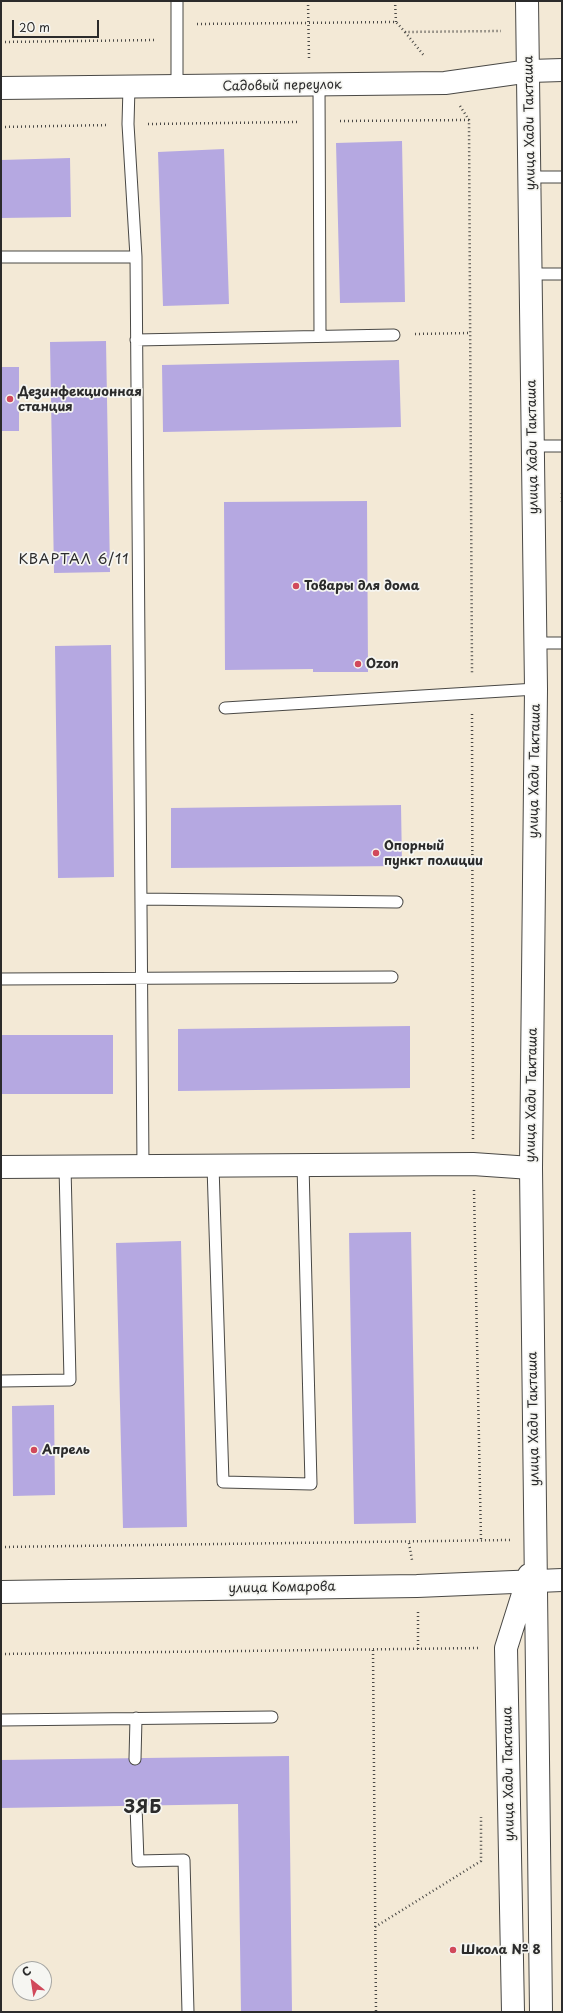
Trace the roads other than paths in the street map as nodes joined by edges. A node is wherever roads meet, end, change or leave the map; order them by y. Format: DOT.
graph roads {
  1 [pos="177,1"];
  2 [pos="527,1"];
  3 [pos="562,70"];
  4 [pos="530,71"];
  5 [pos="314,86"];
  6 [pos="129,87"];
  7 [pos="177,87"];
  8 [pos="1,88"];
  9 [pos="530,177"];
  10 [pos="562,177"];
  11 [pos="1,257"];
  12 [pos="136,257"];
  13 [pos="531,274"];
  14 [pos="562,274"];
  15 [pos="394,335"];
  16 [pos="320,336"];
  17 [pos="136,340"];
  18 [pos="532,446"];
  19 [pos="562,446"];
  20 [pos="536,643"];
  21 [pos="562,643"];
  22 [pos="536,690"];
  23 [pos="225,708"];
  24 [pos="141,899"];
  25 [pos="397,902"];
  26 [pos="392,977"];
  27 [pos="1,979"];
  28 [pos="141,979"];
  29 [pos="303,1165"];
  30 [pos="143,1166"];
  31 [pos="213,1166"];
  32 [pos="1,1167"];
  33 [pos="65,1167"];
  34 [pos="531,1168"];
  35 [pos="1,1381"];
  36 [pos="532,1580"];
  37 [pos="562,1580"];
  38 [pos="1,1592"];
  39 [pos="272,1717"];
  40 [pos="136,1718"];
  41 [pos="1,1720"];
  42 [pos="135,1759"];
  43 [pos="136,1806"];
  44 [pos="188,2012"];
  45 [pos="513,2012"];
  46 [pos="541,2012"];
  1 -- 7 [label="lane"];
  2 -- 4 [label="main road, улица Хади Такташа"];
  3 -- 4 [label="main road, Садовый переулок"];
  4 -- 5 [label="main road, Садовый переулок"];
  4 -- 9 [label="main road, улица Хади Такташа"];
  5 -- 7 [label="main road, Садовый переулок"];
  5 -- 16 [label="lane"];
  6 -- 7 [label="main road, Садовый переулок"];
  6 -- 8 [label="main road, Садовый переулок"];
  6 -- 12 [label="lane"];
  9 -- 10 [label="lane"];
  9 -- 13 [label="main road, улица Хади Такташа"];
  11 -- 12 [label="lane"];
  12 -- 17 [label="lane"];
  13 -- 14 [label="lane"];
  13 -- 18 [label="main road, улица Хади Такташа"];
  15 -- 16 [label="lane"];
  16 -- 17 [label="lane"];
  17 -- 24 [label="lane"];
  18 -- 19 [label="lane"];
  18 -- 20 [label="main road, улица Хади Такташа"];
  20 -- 21 [label="lane"];
  20 -- 22 [label="main road, улица Хади Такташа"];
  22 -- 23 [label="lane"];
  22 -- 34 [label="main road, улица Хади Такташа"];
  24 -- 25 [label="lane"];
  24 -- 28 [label="lane"];
  26 -- 28 [label="lane"];
  27 -- 28 [label="lane"];
  28 -- 30 [label="lane"];
  29 -- 31 [label="main road"];
  29 -- 31 [label="lane"];
  29 -- 34 [label="main road"];
  30 -- 31 [label="main road"];
  30 -- 33 [label="main road"];
  32 -- 33 [label="main road"];
  33 -- 35 [label="lane"];
  34 -- 36 [label="main road, улица Хади Такташа"];
  36 -- 37 [label="main road, улица Комарова"];
  36 -- 38 [label="main road, улица Комарова"];
  36 -- 45 [label="main road, улица Хади Такташа"];
  36 -- 46 [label="main road, улица Хади Такташа"];
  39 -- 40 [label="lane"];
  40 -- 41 [label="lane"];
  40 -- 42 [label="lane"];
  43 -- 44 [label="lane"];
}
